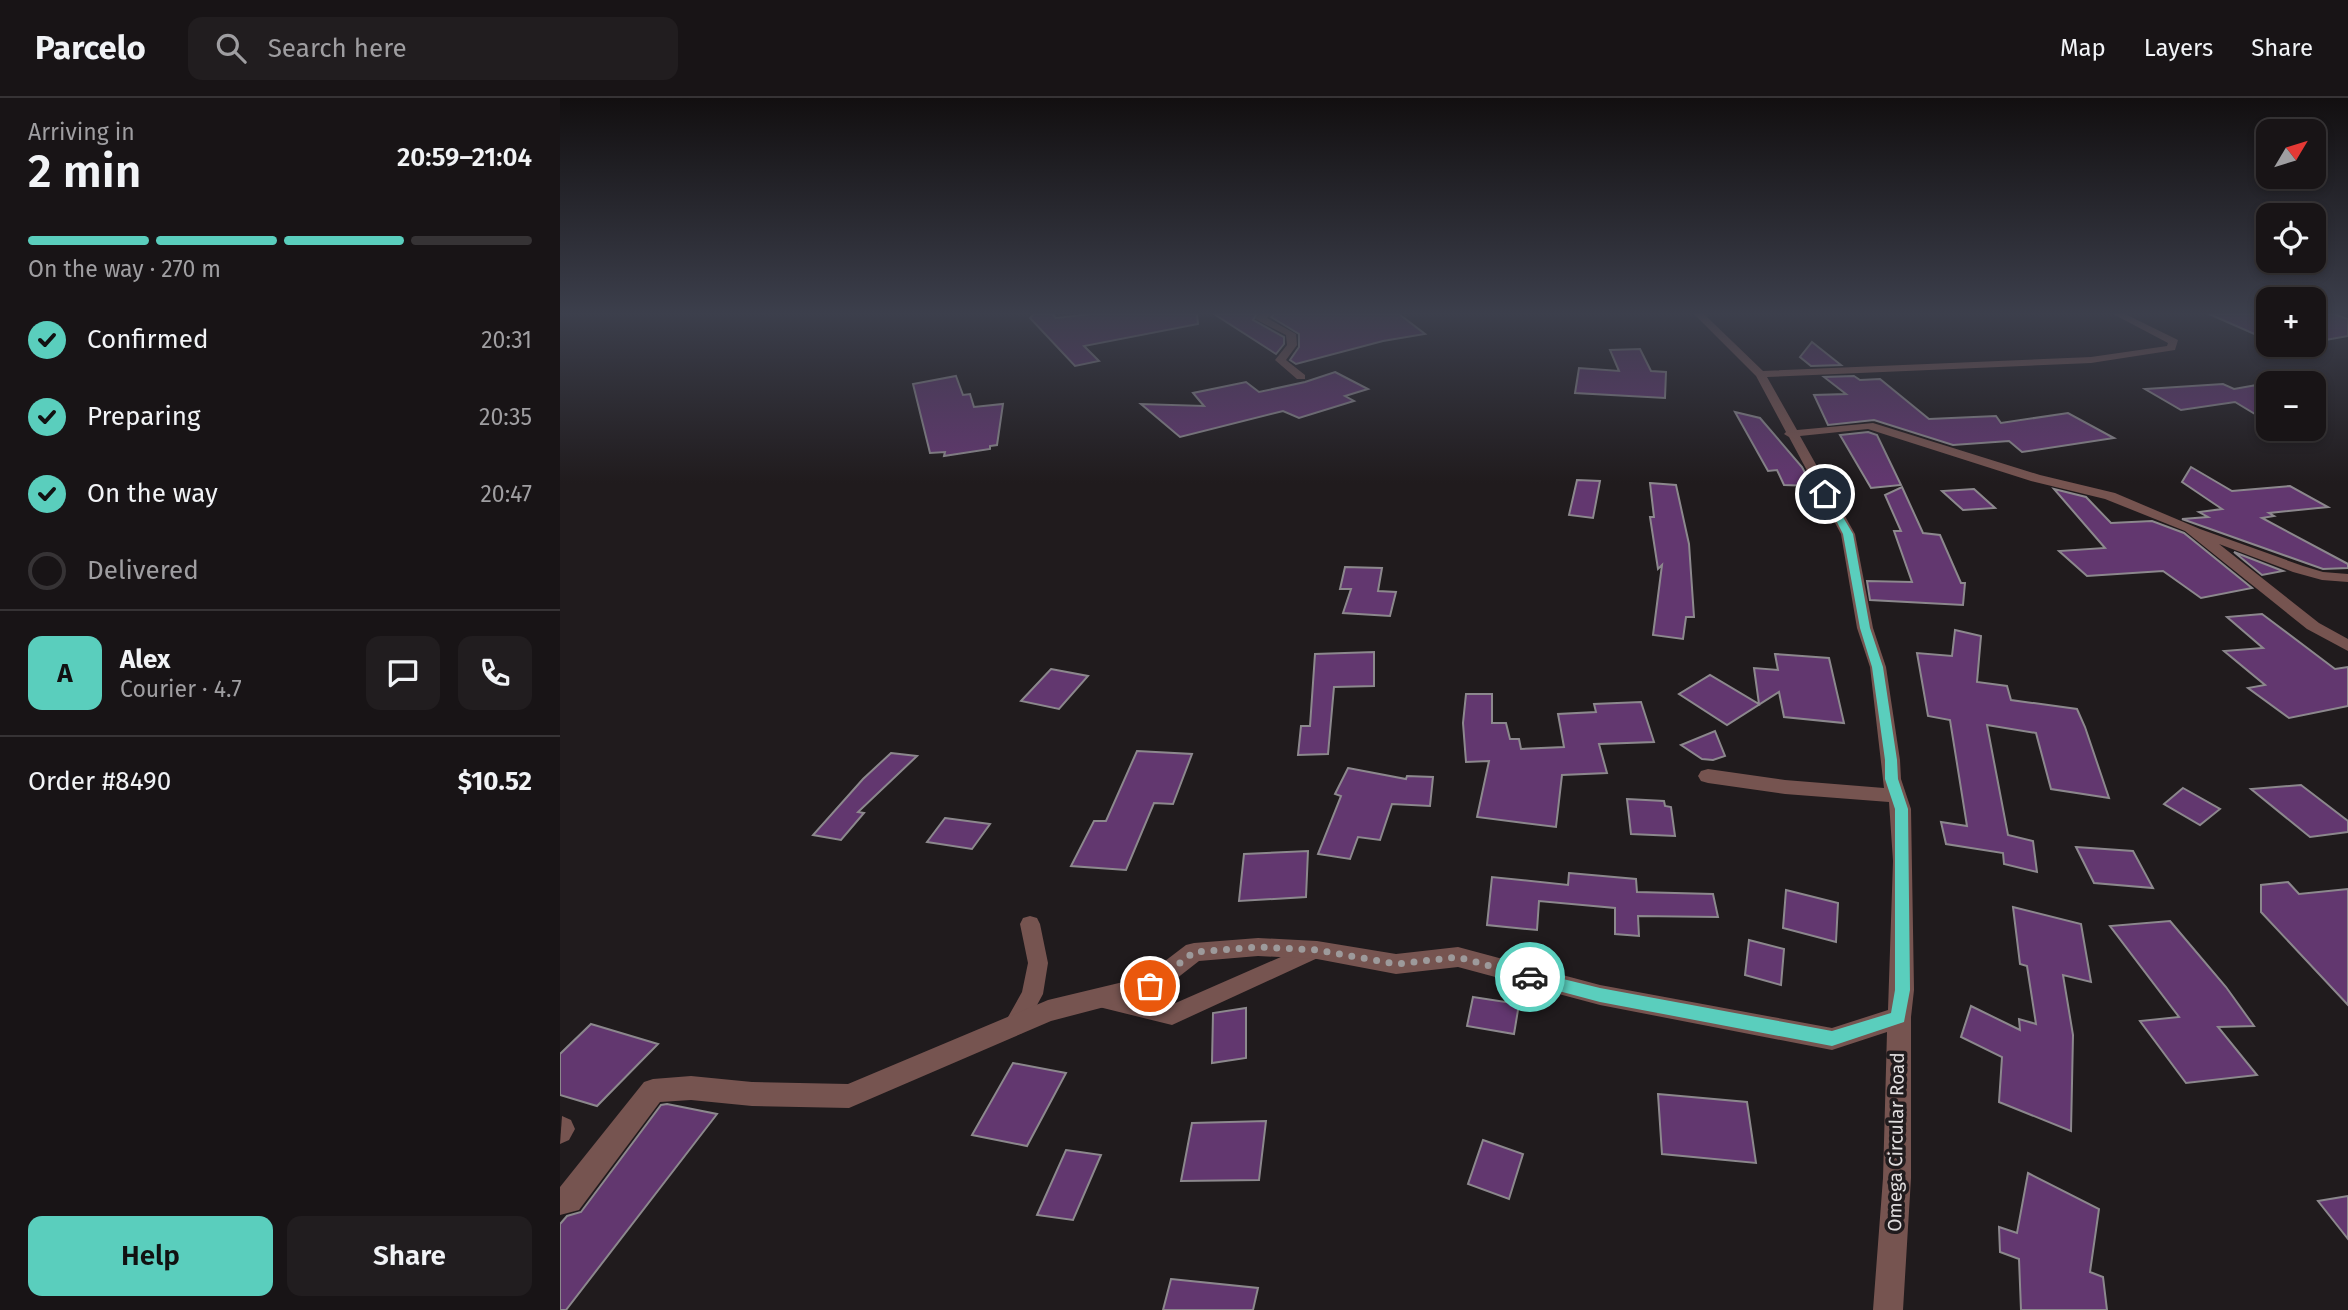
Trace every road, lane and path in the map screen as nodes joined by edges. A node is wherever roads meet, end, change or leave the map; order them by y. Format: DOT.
graph roads {
  1 [pos="1293,371"];
  2 [pos="1757,371"];
  3 [pos="1841,371"];
  4 [pos="1760,374"];
  5 [pos="1301,377"];
  6 [pos="1790,434"];
  7 [pos="2190,528"];
  8 [pos="2348,578"];
  9 [pos="2348,646"];
  10 [pos="1709,776"];
  11 [pos="1897,796"];
  12 [pos="1030,924"];
  13 [pos="1317,950"];
  14 [pos="1099,998"];
  15 [pos="1899,1017"];
  16 [pos="1014,1026"];
  17 [pos="560,1201"];
  18 [pos="1888,1310"];
  1 -- 5 [label="street"];
  2 -- 4 [label="street, Omega Circular Road"];
  3 -- 4 [label="street"];
  4 -- 6 [label="street, Omega Circular Road"];
  6 -- 7 [label="street"];
  6 -- 11 [label="street, Omega Circular Road"];
  7 -- 8 [label="street"];
  7 -- 9 [label="street"];
  10 -- 11 [label="street"];
  11 -- 15 [label="street, Omega Circular Road"];
  12 -- 16 [label="lane"];
  13 -- 14 [label="street"];
  13 -- 14 [label="lane"];
  13 -- 15 [label="street"];
  14 -- 16 [label="street"];
  15 -- 18 [label="street, Omega Circular Road"];
  16 -- 17 [label="street"];
}
